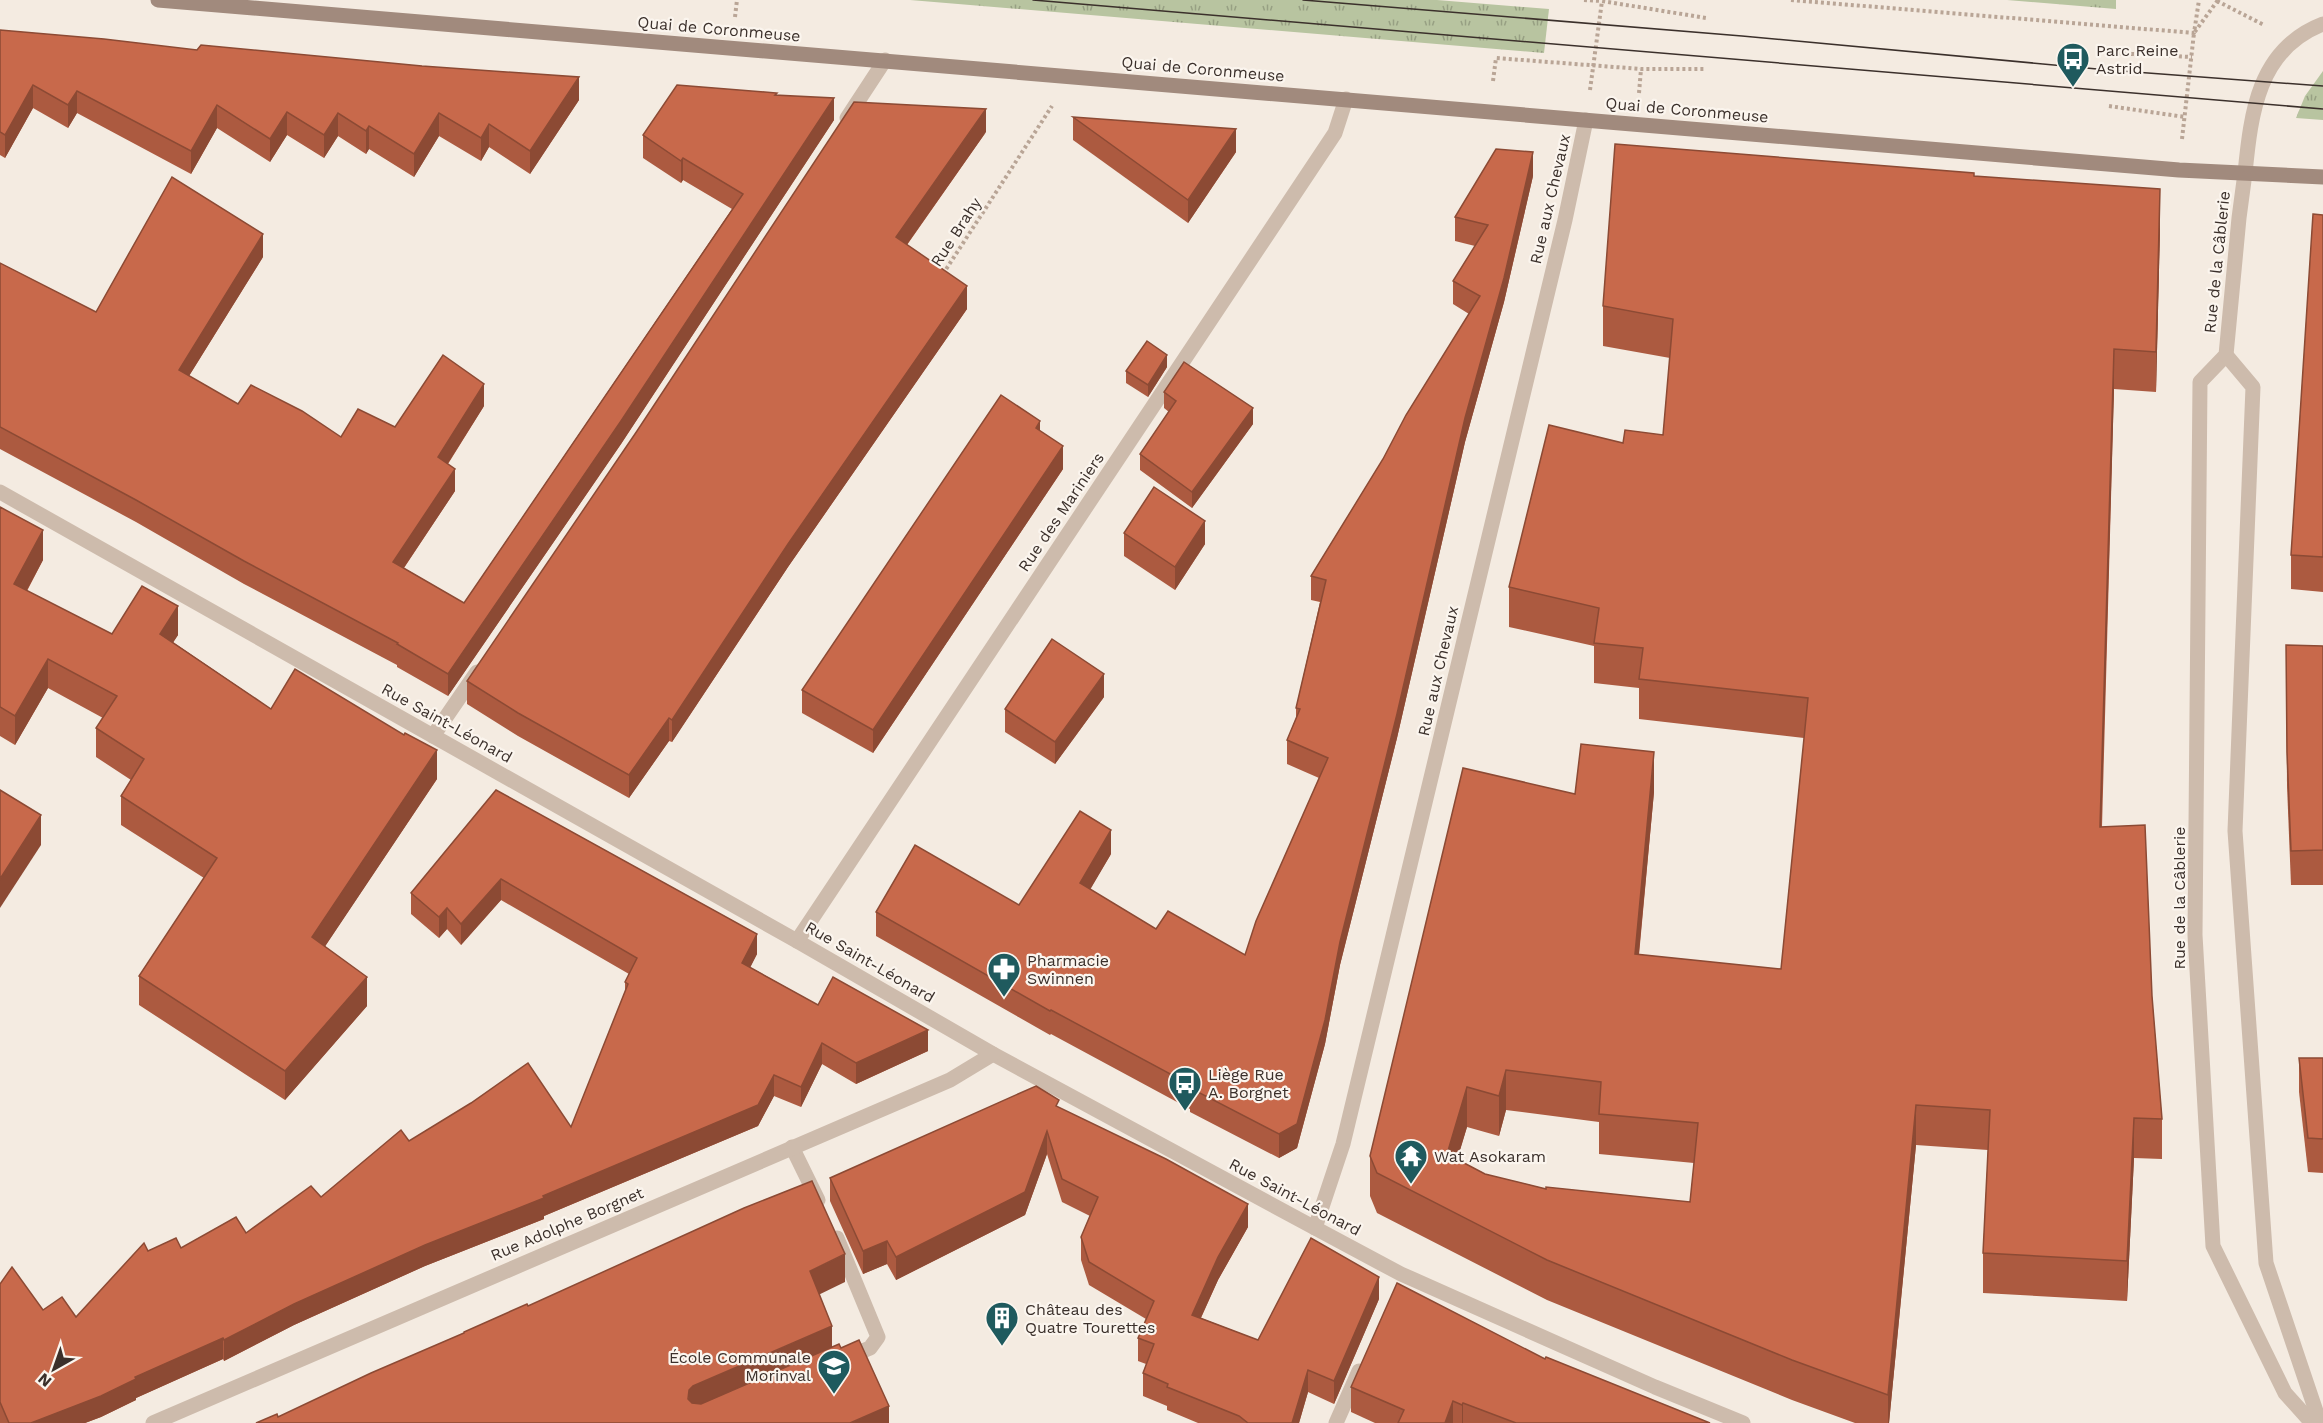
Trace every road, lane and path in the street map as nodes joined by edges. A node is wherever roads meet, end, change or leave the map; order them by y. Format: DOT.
graph roads {
  1 [pos="158,0"];
  2 [pos="1584,0"];
  3 [pos="1791,0"];
  4 [pos="2199,0"];
  5 [pos="1603,1"];
  6 [pos="2218,1"];
  7 [pos="1706,18"];
  8 [pos="2323,24"];
  9 [pos="2194,33"];
  10 [pos="2294,40"];
  11 [pos="2113,53"];
  12 [pos="2192,57"];
  13 [pos="885,60"];
  14 [pos="1593,64"];
  15 [pos="1704,69"];
  16 [pos="1071,77"];
  17 [pos="1346,99"];
  18 [pos="2109,106"];
  19 [pos="1489,112"];
  20 [pos="2185,117"];
  21 [pos="1586,120"];
  22 [pos="840,128"];
  23 [pos="2179,170"];
  24 [pos="2246,173"];
  25 [pos="2323,177"];
  26 [pos="939,280"];
  27 [pos="2226,355"];
  28 [pos="0,492"];
  29 [pos="487,657"];
  30 [pos="433,736"];
  31 [pos="797,941"];
  32 [pos="993,1054"];
  33 [pos="792,1147"];
  34 [pos="1315,1228"];
  35 [pos="1364,1359"];
  36 [pos="832,1364"];
  37 [pos="153,1423"];
  38 [pos="1336,1423"];
  39 [pos="1743,1423"];
  40 [pos="2312,1423"];
  41 [pos="2320,1423"];
  1 -- 13 [label="main road, Quai de Coronmeuse"];
  2 -- 5 [label="path"];
  3 -- 9 [label="path"];
  4 -- 9 [label="path"];
  5 -- 7 [label="path"];
  5 -- 14 [label="path"];
  6 -- 9 [label="path"];
  6 -- 10 [label="path"];
  8 -- 10 [label="street"];
  9 -- 12 [label="path"];
  10 -- 24 [label="street"];
  11 -- 12 [label="path"];
  12 -- 20 [label="path"];
  13 -- 16 [label="main road, Quai de Coronmeuse"];
  13 -- 22 [label="street"];
  14 -- 15 [label="path"];
  14 -- 19 [label="path"];
  16 -- 17 [label="main road, Quai de Coronmeuse"];
  16 -- 26 [label="path, Rue Brahy"];
  17 -- 19 [label="main road, Quai de Coronmeuse"];
  17 -- 31 [label="street, Rue des Mariniers"];
  18 -- 20 [label="path"];
  19 -- 21 [label="main road, Quai de Coronmeuse"];
  20 -- 23 [label="path"];
  21 -- 23 [label="main road, Quai de Coronmeuse"];
  21 -- 34 [label="street, Rue aux Chevaux"];
  23 -- 24 [label="main road, Quai de Coronmeuse"];
  24 -- 25 [label="main road, Quai de Coronmeuse"];
  24 -- 27 [label="street, Rue de la Câblerie"];
  27 -- 40 [label="street, Rue de la Câblerie"];
  27 -- 41 [label="street, Rue de la Câblerie"];
  28 -- 30 [label="street, Rue Saint-Léonard"];
  29 -- 30 [label="street"];
  30 -- 31 [label="street, Rue Saint-Léonard"];
  31 -- 32 [label="street, Rue Saint-Léonard"];
  32 -- 33 [label="street, Rue Adolphe Borgnet"];
  32 -- 34 [label="street, Rue Saint-Léonard"];
  33 -- 36 [label="street"];
  33 -- 37 [label="street, Rue Adolphe Borgnet"];
  34 -- 39 [label="street, Rue Saint-Léonard"];
  35 -- 38 [label="street"];
}
